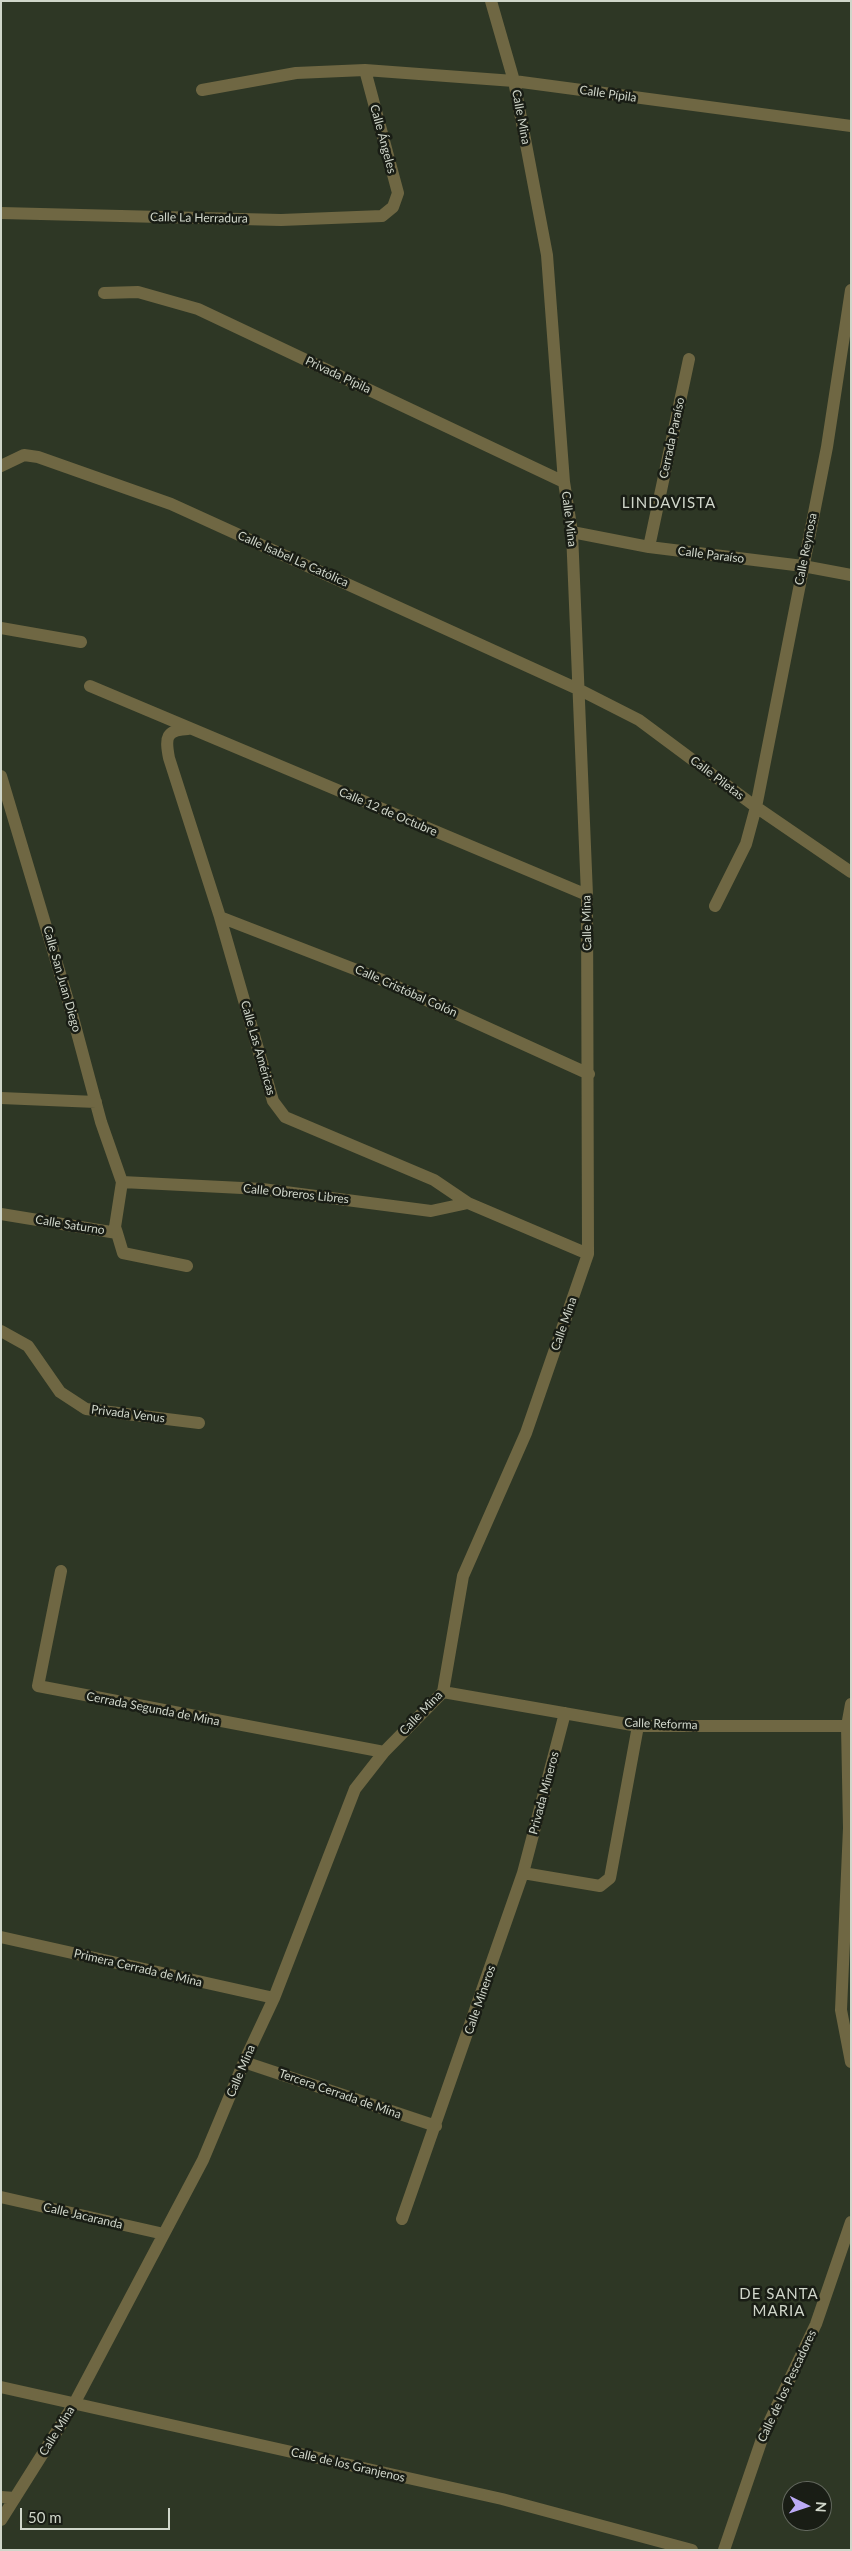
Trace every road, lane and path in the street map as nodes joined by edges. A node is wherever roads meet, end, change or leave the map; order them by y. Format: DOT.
graph roads {
  1 [pos="491,1"];
  2 [pos="365,70"];
  3 [pos="514,81"];
  4 [pos="202,90"];
  5 [pos="851,126"];
  6 [pos="394,207"];
  7 [pos="1,213"];
  8 [pos="851,290"];
  9 [pos="104,293"];
  10 [pos="689,359"];
  11 [pos="1,466"];
  12 [pos="564,482"];
  13 [pos="572,532"];
  14 [pos="649,547"];
  15 [pos="803,566"];
  16 [pos="851,575"];
  17 [pos="1,628"];
  18 [pos="81,642"];
  19 [pos="90,686"];
  20 [pos="580,690"];
  21 [pos="188,729"];
  22 [pos="1,776"];
  23 [pos="756,807"];
  24 [pos="851,872"];
  25 [pos="587,895"];
  26 [pos="715,906"];
  27 [pos="220,917"];
  28 [pos="589,1074"];
  29 [pos="1,1098"];
  30 [pos="96,1102"];
  31 [pos="122,1182"];
  32 [pos="468,1203"];
  33 [pos="1,1214"];
  34 [pos="117,1233"];
  35 [pos="588,1254"];
  36 [pos="187,1266"];
  37 [pos="1,1331"];
  38 [pos="198,1423"];
  39 [pos="61,1570"];
  40 [pos="443,1692"];
  41 [pos="851,1704"];
  42 [pos="565,1713"];
  43 [pos="638,1726"];
  44 [pos="849,1726"];
  45 [pos="384,1752"];
  46 [pos="523,1873"];
  47 [pos="848,1925"];
  48 [pos="1,1937"];
  49 [pos="274,1998"];
  50 [pos="244,2062"];
  51 [pos="851,2062"];
  52 [pos="436,2126"];
  53 [pos="1,2197"];
  54 [pos="402,2219"];
  55 [pos="851,2222"];
  56 [pos="164,2234"];
  57 [pos="1,2387"];
  58 [pos="74,2404"];
  59 [pos="1,2497"];
  60 [pos="15,2498"];
  61 [pos="1,2520"];
  62 [pos="692,2550"];
  63 [pos="724,2550"];
  1 -- 3 [label="street, Calle Mina"];
  2 -- 3 [label="street, Calle Pípila"];
  2 -- 4 [label="street"];
  2 -- 6 [label="street, Calle Ángeles"];
  3 -- 5 [label="street, Calle Pípila"];
  3 -- 12 [label="street, Calle Mina"];
  6 -- 7 [label="street, Calle La Herradura"];
  8 -- 15 [label="street, Calle Reynosa"];
  9 -- 12 [label="street, Privada Pípila"];
  10 -- 14 [label="street, Cerrada Paraíso"];
  11 -- 20 [label="street, Calle Isabel La Católica"];
  12 -- 13 [label="street, Calle Mina"];
  13 -- 14 [label="street, Calle Paraíso"];
  13 -- 20 [label="street, Calle Mina"];
  14 -- 15 [label="street, Calle Paraíso"];
  15 -- 16 [label="street, Calle Paraíso"];
  15 -- 23 [label="street, Calle Reynosa"];
  17 -- 18 [label="street"];
  19 -- 21 [label="street, Calle 12 de Octubre"];
  20 -- 23 [label="street, Calle Piletas"];
  20 -- 25 [label="street, Calle Mina"];
  21 -- 25 [label="street, Calle 12 de Octubre"];
  21 -- 27 [label="street, Calle Las Américas"];
  22 -- 30 [label="street, Calle San Juan Diego"];
  23 -- 24 [label="street, Calle Piletas"];
  23 -- 26 [label="street, Calle Reynosa"];
  25 -- 28 [label="street, Calle Mina"];
  27 -- 28 [label="street, Calle Cristóbal Colón"];
  27 -- 32 [label="street, Calle Las Américas"];
  28 -- 35 [label="street, Calle Mina"];
  29 -- 30 [label="street"];
  30 -- 31 [label="street, Calle San Juan Diego"];
  31 -- 32 [label="street, Calle Obreros Libres"];
  31 -- 34 [label="street, Calle Saturno"];
  32 -- 35 [label="street, Calle Las Américas"];
  33 -- 34 [label="street, Calle Saturno"];
  34 -- 36 [label="street"];
  35 -- 40 [label="street, Calle Mina"];
  37 -- 38 [label="street, Privada Venus"];
  39 -- 45 [label="street, Cerrada Segunda de Mina"];
  40 -- 42 [label="street, Calle Reforma"];
  40 -- 45 [label="street, Calle Mina"];
  41 -- 44 [label="street"];
  42 -- 43 [label="street, Calle Reforma"];
  42 -- 46 [label="street, Privada Mineros"];
  43 -- 44 [label="street, Calle Reforma"];
  43 -- 46 [label="street"];
  44 -- 47 [label="street"];
  45 -- 49 [label="street, Calle Mina"];
  46 -- 52 [label="street, Calle Mineros"];
  47 -- 51 [label="street"];
  48 -- 49 [label="street, Primera Cerrada de Mina"];
  49 -- 50 [label="street, Calle Mina"];
  50 -- 52 [label="street, Tercera Cerrada de Mina"];
  50 -- 56 [label="street, Calle Mina"];
  52 -- 54 [label="street, Calle Mineros"];
  53 -- 56 [label="street, Calle Jacaranda"];
  55 -- 63 [label="street, Calle de los Pescadores"];
  56 -- 58 [label="street, Calle Mina"];
  57 -- 58 [label="street, Calle de los Granjenos"];
  58 -- 60 [label="street, Calle Mina"];
  58 -- 62 [label="street, Calle de los Granjenos"];
  59 -- 60 [label="street"];
  60 -- 61 [label="street, Calle Mina"];
}
